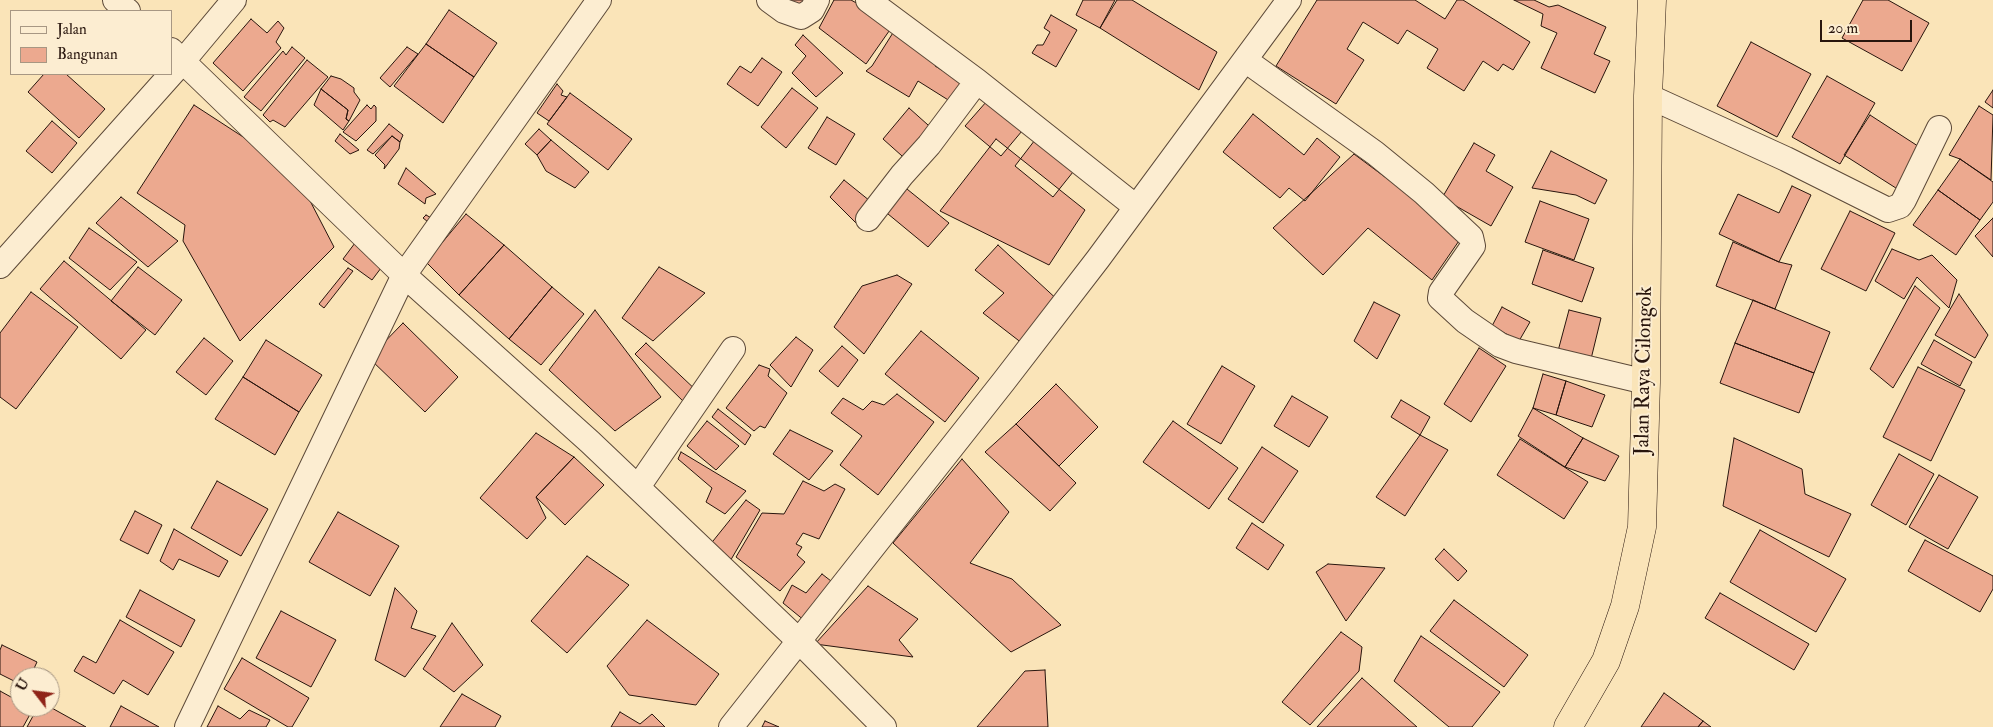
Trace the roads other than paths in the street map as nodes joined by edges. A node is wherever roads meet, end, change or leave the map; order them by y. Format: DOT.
graph roads {
  1 [pos="115,0"];
  2 [pos="234,0"];
  3 [pos="599,0"];
  4 [pos="769,0"];
  5 [pos="817,0"];
  6 [pos="868,0"];
  7 [pos="1289,0"];
  8 [pos="1652,0"];
  9 [pos="127,10"];
  10 [pos="177,56"];
  11 [pos="1245,60"];
  12 [pos="161,75"];
  13 [pos="976,81"];
  14 [pos="1648,96"];
  15 [pos="1939,128"];
  16 [pos="1136,206"];
  17 [pos="868,219"];
  18 [pos="0,266"];
  19 [pos="404,276"];
  20 [pos="734,350"];
  21 [pos="1646,382"];
  22 [pos="638,487"];
  23 [pos="799,641"];
  24 [pos="187,727"];
  25 [pos="731,727"];
  26 [pos="884,727"];
  27 [pos="1568,727"];
  1 -- 9 [label="street"];
  2 -- 10 [label="street"];
  3 -- 19 [label="street"];
  4 -- 5 [label="street"];
  6 -- 13 [label="street"];
  7 -- 11 [label="street"];
  8 -- 14 [label="highway, Jalan Raya Cilongok"];
  10 -- 19 [label="street"];
  11 -- 16 [label="street"];
  11 -- 21 [label="street"];
  12 -- 18 [label="street"];
  13 -- 16 [label="street"];
  13 -- 17 [label="street"];
  14 -- 15 [label="street"];
  14 -- 21 [label="highway, Jalan Raya Cilongok"];
  16 -- 23 [label="street"];
  19 -- 22 [label="street"];
  19 -- 24 [label="street"];
  20 -- 22 [label="street"];
  21 -- 27 [label="highway, Jalan Raya Cilongok"];
  22 -- 23 [label="street"];
  23 -- 25 [label="street"];
  23 -- 26 [label="street"];
}
